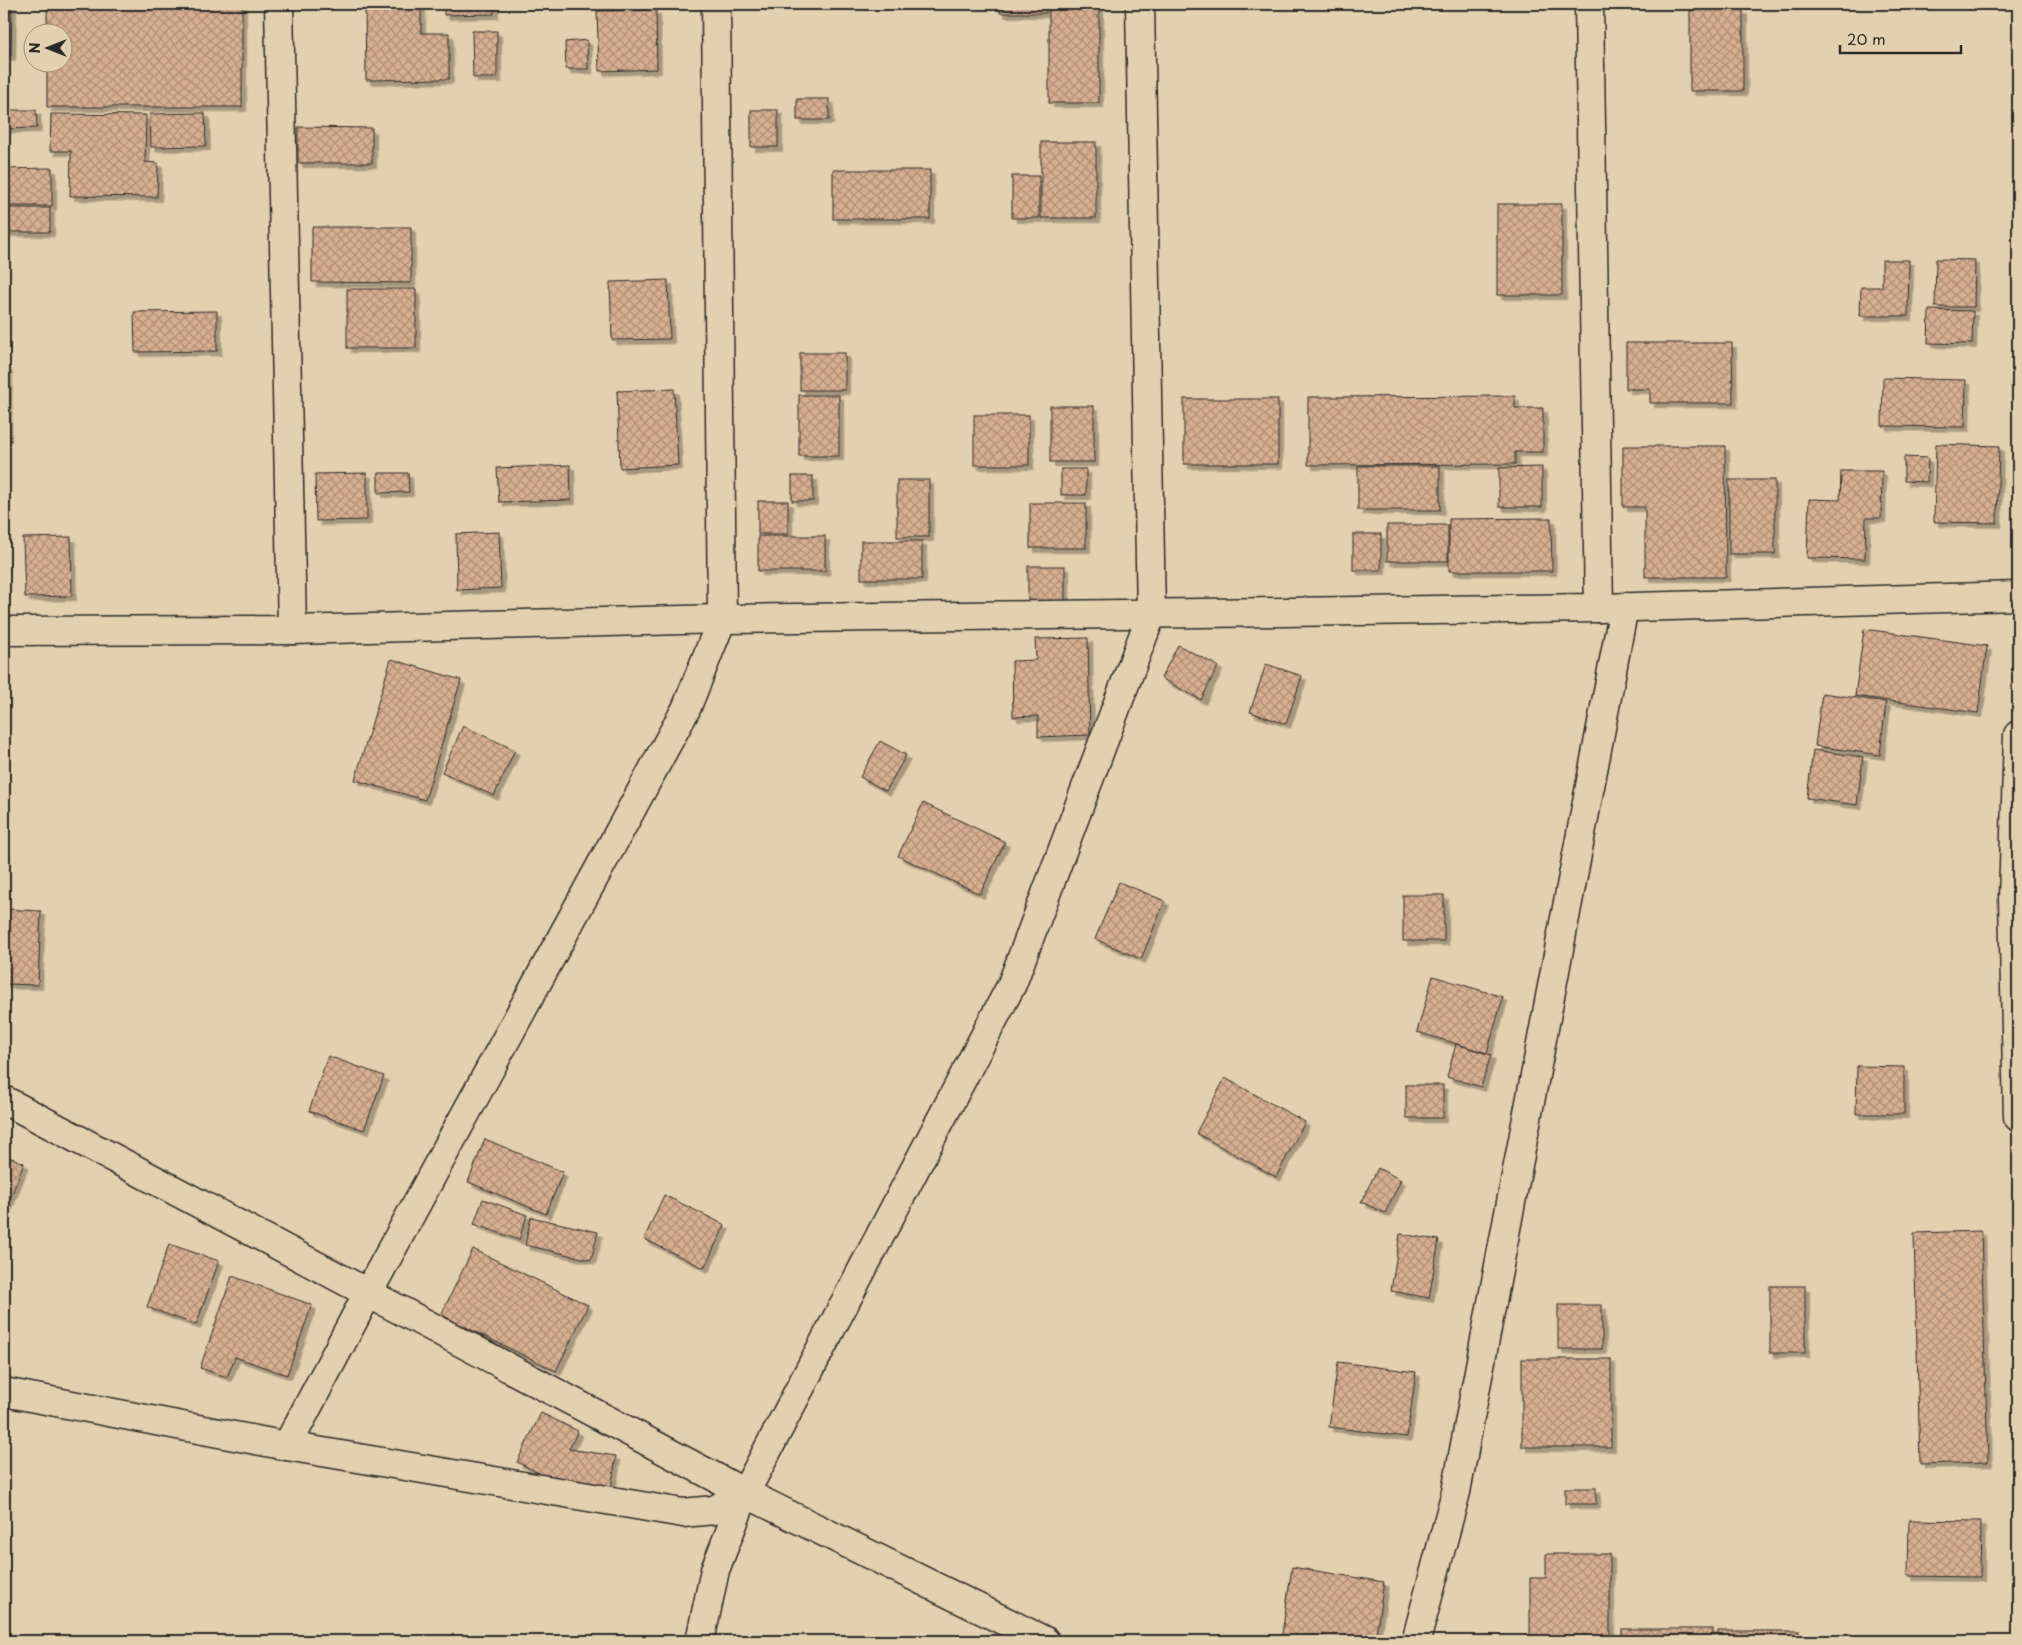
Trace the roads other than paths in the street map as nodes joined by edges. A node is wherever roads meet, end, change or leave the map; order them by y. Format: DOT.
graph roads {
  1 [pos="280,4"];
  2 [pos="716,4"];
  3 [pos="1140,4"];
  4 [pos="1589,4"];
  5 [pos="2018,596"];
  6 [pos="1611,607"];
  7 [pos="1151,615"];
  8 [pos="722,619"];
  9 [pos="4,630"];
  10 [pos="292,630"];
  11 [pos="2018,735"];
  12 [pos="4,1100"];
  13 [pos="2018,1117"];
  14 [pos="368,1293"];
  15 [pos="4,1392"];
  16 [pos="287,1446"];
  17 [pos="744,1493"];
  18 [pos="700,1641"];
  19 [pos="1045,1641"];
  20 [pos="1416,1641"];
  1 -- 10 [label="street"];
  2 -- 8 [label="street"];
  3 -- 7 [label="street"];
  4 -- 6 [label="street"];
  5 -- 6 [label="street"];
  6 -- 7 [label="street"];
  6 -- 20 [label="street"];
  7 -- 8 [label="street"];
  7 -- 17 [label="street"];
  8 -- 10 [label="street"];
  8 -- 14 [label="street"];
  9 -- 10 [label="street"];
  11 -- 13 [label="street"];
  12 -- 14 [label="street"];
  14 -- 16 [label="street"];
  14 -- 17 [label="street"];
  15 -- 16 [label="street"];
  16 -- 17 [label="street"];
  17 -- 18 [label="street"];
  17 -- 19 [label="street"];
}
